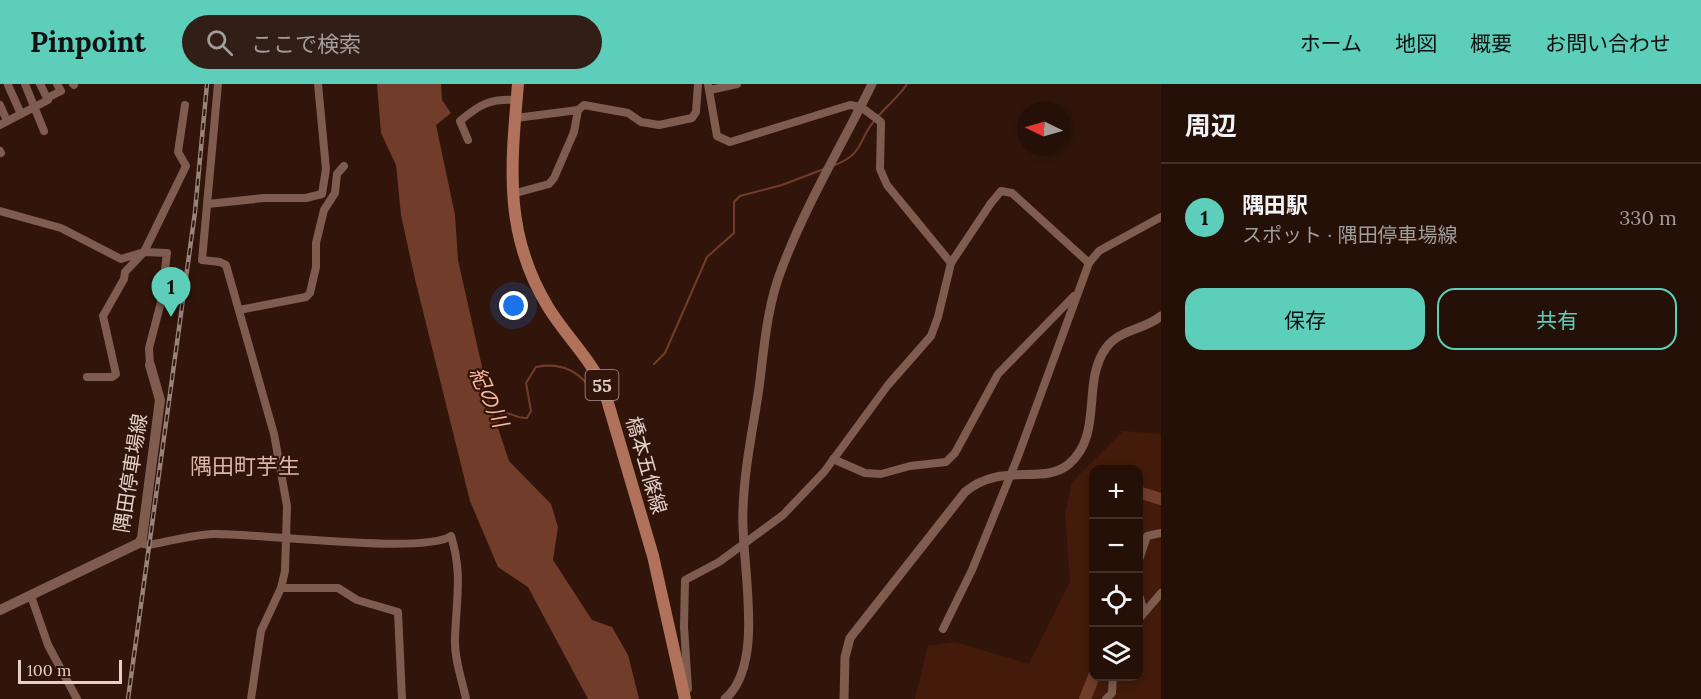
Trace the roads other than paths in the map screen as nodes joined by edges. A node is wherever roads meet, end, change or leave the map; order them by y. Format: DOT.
graph roads {
  1 [pos="25,84"];
  2 [pos="40,84"];
  3 [pos="57,84"];
  4 [pos="218,84"];
  5 [pos="318,84"];
  6 [pos="518,84"];
  7 [pos="698,84"];
  8 [pos="737,84"];
  9 [pos="872,84"];
  10 [pos="6,86"];
  11 [pos="709,87"];
  12 [pos="47,98"];
  13 [pos="517,100"];
  14 [pos="0,105"];
  15 [pos="184,105"];
  16 [pos="35,107"];
  17 [pos="861,107"];
  18 [pos="578,110"];
  19 [pos="21,114"];
  20 [pos="516,118"];
  21 [pos="3,123"];
  22 [pos="45,131"];
  23 [pos="468,140"];
  24 [pos="344,166"];
  25 [pos="511,195"];
  26 [pos="208,204"];
  27 [pos="0,211"];
  28 [pos="1161,217"];
  29 [pos="144,252"];
  30 [pos="951,263"];
  31 [pos="1089,263"];
  32 [pos="1079,291"];
  33 [pos="238,310"];
  34 [pos="1161,316"];
  35 [pos="150,365"];
  36 [pos="87,377"];
  37 [pos="833,459"];
  38 [pos="1010,474"];
  39 [pos="1161,533"];
  40 [pos="285,538"];
  41 [pos="139,543"];
  42 [pos="743,543"];
  43 [pos="1143,548"];
  44 [pos="281,588"];
  45 [pos="1161,593"];
  46 [pos="31,596"];
  47 [pos="1143,608"];
  48 [pos="0,610"];
  49 [pos="1144,611"];
  50 [pos="943,628"];
  51 [pos="1113,681"];
  52 [pos="684,696"];
  53 [pos="77,699"];
  54 [pos="251,699"];
  55 [pos="402,699"];
  56 [pos="466,699"];
  57 [pos="724,699"];
  58 [pos="844,699"];
  59 [pos="1106,699"];
  1 -- 16 [label="street"];
  2 -- 12 [label="street"];
  3 -- 12 [label="street"];
  4 -- 26 [label="street"];
  5 -- 26 [label="street"];
  6 -- 13 [label="main road, 橋本五條線 / 55"];
  7 -- 18 [label="street"];
  8 -- 11 [label="street"];
  9 -- 17 [label="street"];
  10 -- 19 [label="street"];
  11 -- 17 [label="street"];
  12 -- 16 [label="street"];
  13 -- 20 [label="main road, 橋本五條線 / 55"];
  13 -- 23 [label="street"];
  14 -- 21 [label="street"];
  15 -- 29 [label="street"];
  16 -- 19 [label="street"];
  16 -- 22 [label="street"];
  17 -- 30 [label="street"];
  17 -- 42 [label="street"];
  18 -- 20 [label="street"];
  18 -- 25 [label="street"];
  19 -- 21 [label="street"];
  20 -- 25 [label="main road, 橋本五條線 / 55"];
  24 -- 33 [label="street"];
  25 -- 52 [label="main road, 橋本五條線 / 55"];
  26 -- 33 [label="street"];
  27 -- 29 [label="street"];
  28 -- 31 [label="street"];
  29 -- 35 [label="street"];
  29 -- 36 [label="street"];
  30 -- 31 [label="street"];
  30 -- 37 [label="street"];
  31 -- 32 [label="street"];
  32 -- 37 [label="street"];
  32 -- 38 [label="street"];
  33 -- 40 [label="street"];
  34 -- 38 [label="street"];
  35 -- 41 [label="main road, 隅田停車場線"];
  37 -- 42 [label="street"];
  38 -- 50 [label="street"];
  38 -- 58 [label="street"];
  39 -- 43 [label="street"];
  40 -- 41 [label="street"];
  40 -- 44 [label="street"];
  40 -- 56 [label="street"];
  41 -- 46 [label="main road, 隅田停車場線"];
  42 -- 52 [label="street"];
  42 -- 57 [label="street"];
  44 -- 54 [label="street"];
  44 -- 55 [label="street"];
  45 -- 49 [label="street"];
  46 -- 48 [label="main road, 隅田停車場線"];
  46 -- 53 [label="street"];
  47 -- 49 [label="street"];
  51 -- 59 [label="street"];
}
